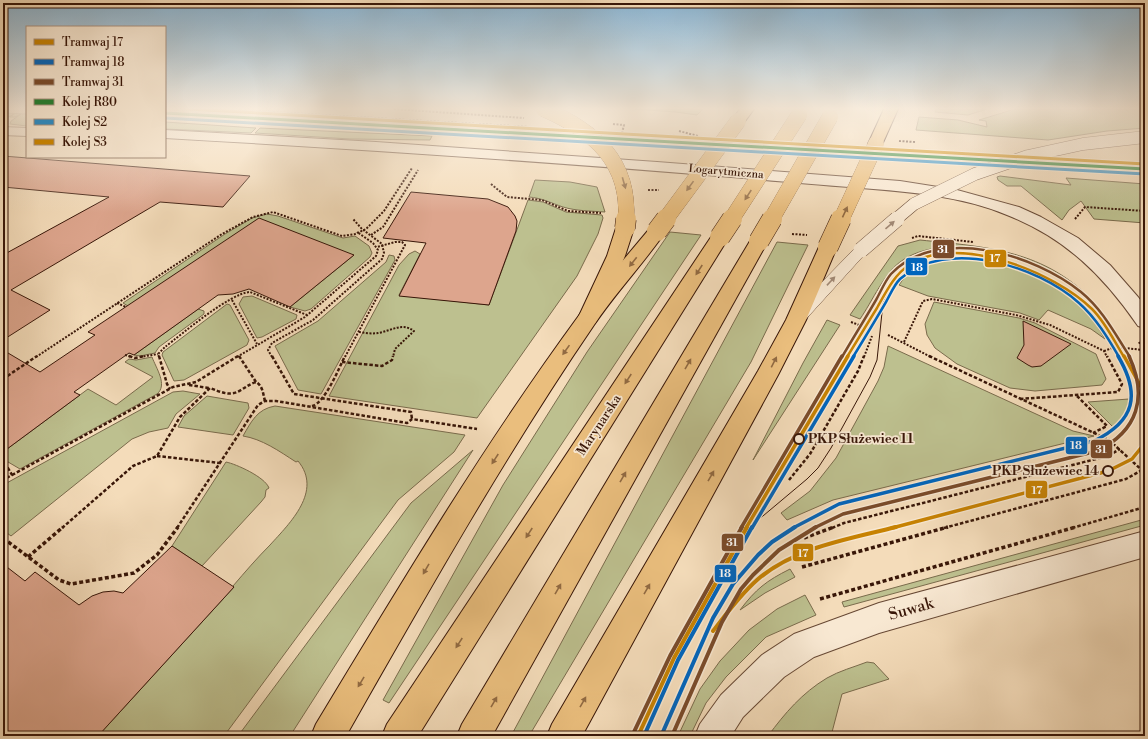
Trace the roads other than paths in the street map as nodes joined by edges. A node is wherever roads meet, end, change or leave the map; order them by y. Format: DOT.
graph roads {
  1 [pos="329,143"];
  2 [pos="598,143"];
  3 [pos="722,143"];
  4 [pos="781,143"];
  5 [pos="815,143"];
  6 [pos="875,143"];
  7 [pos="1089,143"];
  8 [pos="588,318"];
  9 [pos="796,320"];
  10 [pos="1145,321"];
  11 [pos="1145,544"];
  12 [pos="328,736"];
  13 [pos="399,736"];
  14 [pos="474,736"];
  15 [pos="564,736"];
  16 [pos="712,736"];
  1 -- 10 [label="street, Logarytmiczna"];
  2 -- 8 [label="main road, one-way, bridge"];
  3 -- 8 [label="main road, one-way, bridge"];
  4 -- 13 [label="main road, Marynarska, one-way, bridge"];
  14 -- 5 [label="main road, one-way, bridge"];
  9 -- 6 [label="main road, one-way, bridge"];
  9 -- 7 [label="lane, one-way, bridge"];
  8 -- 12 [label="main road, one-way"];
  15 -- 9 [label="main road, one-way"];
  11 -- 16 [label="street, Suwak"];
}
